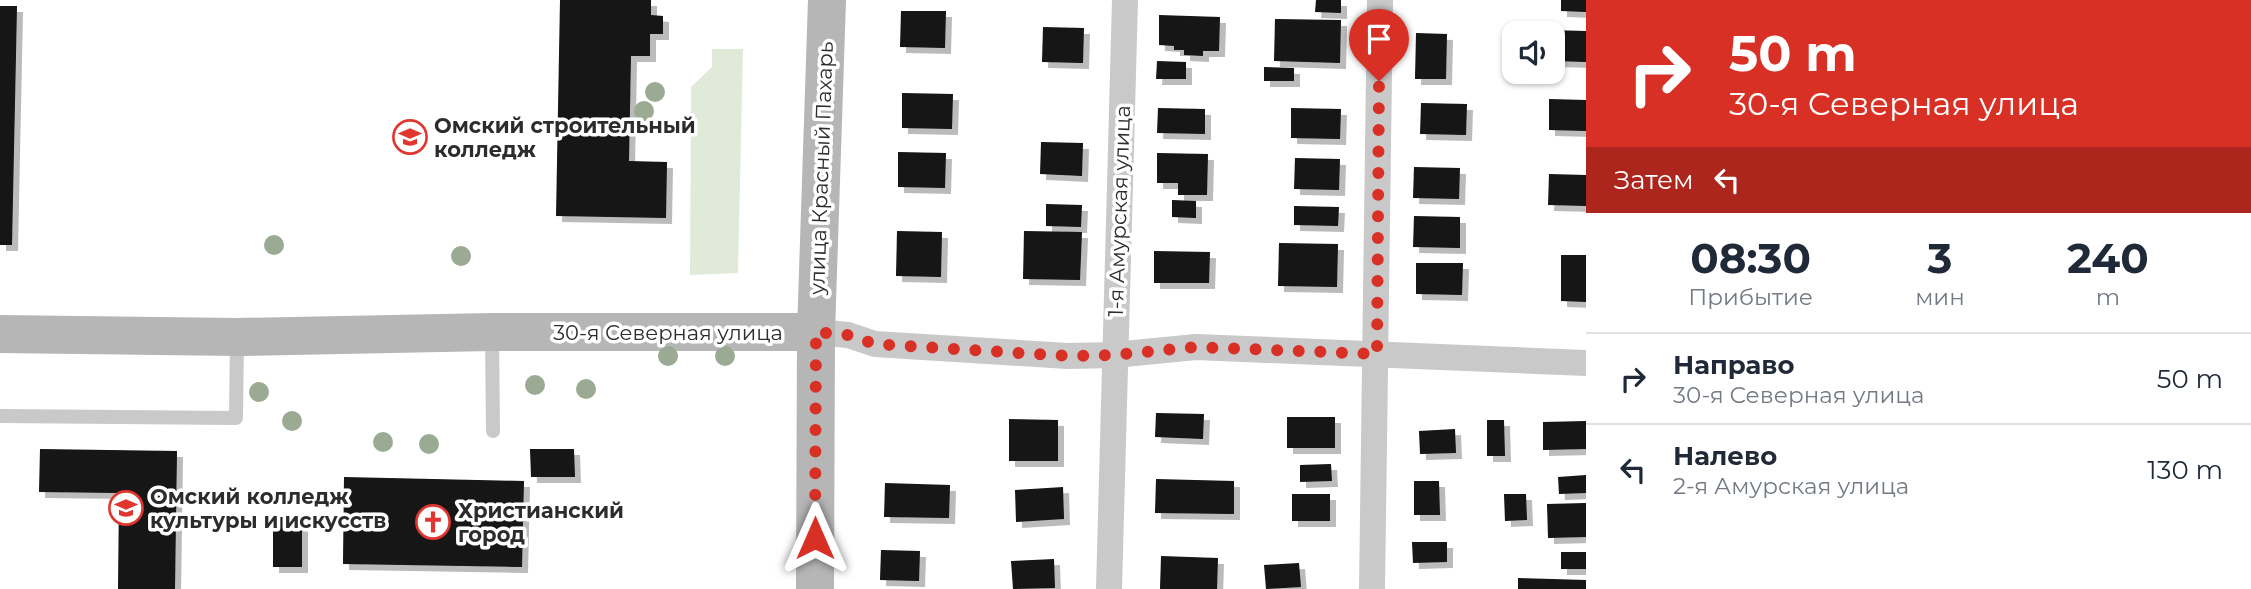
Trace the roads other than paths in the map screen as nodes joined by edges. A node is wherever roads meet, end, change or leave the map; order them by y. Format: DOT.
graph roads {
  1 [pos="827,0"];
  2 [pos="1125,0"];
  3 [pos="1380,0"];
  4 [pos="492,332"];
  5 [pos="816,332"];
  6 [pos="0,334"];
  7 [pos="237,337"];
  8 [pos="1377,354"];
  9 [pos="1114,355"];
  10 [pos="1586,363"];
  11 [pos="0,416"];
  12 [pos="493,431"];
  13 [pos="815,589"];
  14 [pos="1109,589"];
  15 [pos="1372,589"];
  1 -- 5 [label="street, улица Красный Пахарь"];
  2 -- 9 [label="street, 1-я Амурская улица"];
  3 -- 8 [label="street"];
  4 -- 5 [label="street, 30-я Северная улица"];
  4 -- 7 [label="street, 30-я Северная улица"];
  4 -- 12 [label="lane"];
  5 -- 9 [label="street, 30-я Северная улица"];
  5 -- 13 [label="street, улица Красный Пахарь"];
  6 -- 7 [label="street, 30-я Северная улица"];
  7 -- 11 [label="lane"];
  8 -- 9 [label="street, 30-я Северная улица"];
  8 -- 10 [label="street, 30-я Северная улица"];
  8 -- 15 [label="street"];
  9 -- 14 [label="street, 1-я Амурская улица"];
}
